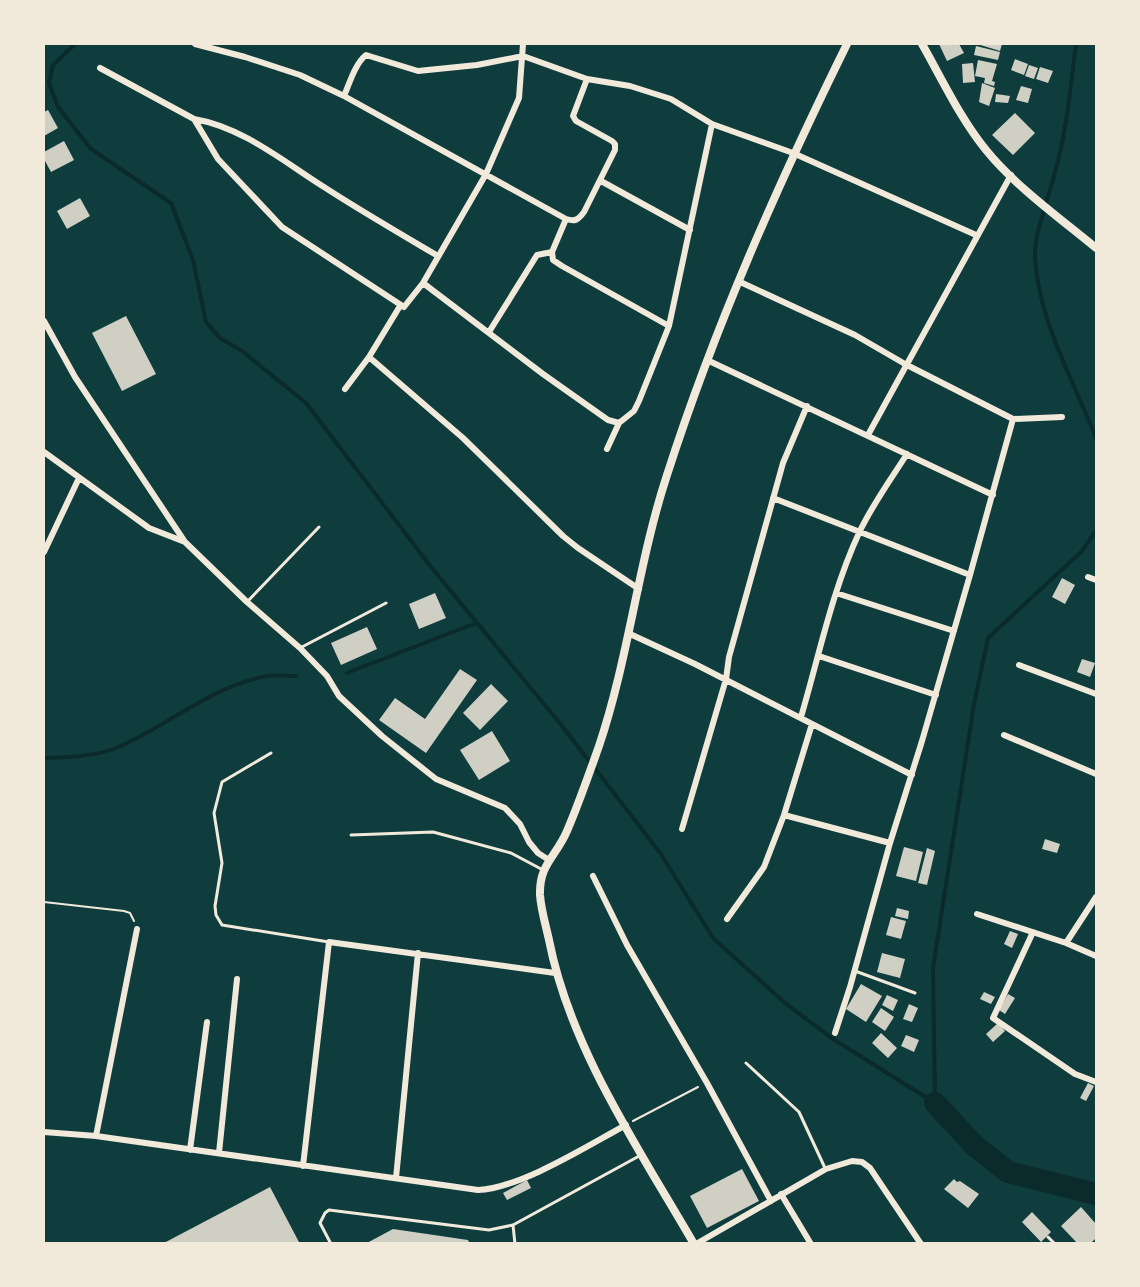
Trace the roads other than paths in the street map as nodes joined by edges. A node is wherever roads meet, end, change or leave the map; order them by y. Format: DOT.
graph roads {
  1 [pos="195,44"];
  2 [pos="523,44"];
  3 [pos="848,44"];
  4 [pos="922,44"];
  5 [pos="523,56"];
  6 [pos="99,68"];
  7 [pos="587,80"];
  8 [pos="344,96"];
  9 [pos="194,119"];
  10 [pos="712,124"];
  11 [pos="793,153"];
  12 [pos="486,174"];
  13 [pos="1011,175"];
  14 [pos="601,181"];
  15 [pos="566,219"];
  16 [pos="690,230"];
  17 [pos="976,235"];
  18 [pos="1096,248"];
  19 [pos="552,252"];
  20 [pos="438,256"];
  21 [pos="738,281"];
  22 [pos="423,283"];
  23 [pos="402,306"];
  24 [pos="44,321"];
  25 [pos="669,326"];
  26 [pos="489,332"];
  27 [pos="369,357"];
  28 [pos="707,360"];
  29 [pos="905,363"];
  30 [pos="345,389"];
  31 [pos="807,406"];
  32 [pos="1062,417"];
  33 [pos="1012,419"];
  34 [pos="619,423"];
  35 [pos="868,435"];
  36 [pos="607,449"];
  37 [pos="44,452"];
  38 [pos="907,453"];
  39 [pos="79,478"];
  40 [pos="993,495"];
  41 [pos="772,498"];
  42 [pos="319,527"];
  43 [pos="860,531"];
  44 [pos="185,542"];
  45 [pos="44,552"];
  46 [pos="970,575"];
  47 [pos="1088,577"];
  48 [pos="1096,580"];
  49 [pos="639,589"];
  50 [pos="836,593"];
  51 [pos="247,602"];
  52 [pos="386,603"];
  53 [pos="954,631"];
  54 [pos="630,634"];
  55 [pos="300,648"];
  56 [pos="819,656"];
  57 [pos="1019,665"];
  58 [pos="726,679"];
  59 [pos="1096,694"];
  60 [pos="936,695"];
  61 [pos="801,717"];
  62 [pos="812,724"];
  63 [pos="1004,735"];
  64 [pos="271,753"];
  65 [pos="1096,774"];
  66 [pos="912,775"];
  67 [pos="784,815"];
  68 [pos="682,829"];
  69 [pos="351,835"];
  70 [pos="890,843"];
  71 [pos="549,860"];
  72 [pos="543,870"];
  73 [pos="593,876"];
  74 [pos="1096,897"];
  75 [pos="977,914"];
  76 [pos="727,920"];
  77 [pos="137,929"];
  78 [pos="1033,932"];
  79 [pos="329,942"];
  80 [pos="1066,943"];
  81 [pos="418,953"];
  82 [pos="1096,956"];
  83 [pos="854,971"];
  84 [pos="555,973"];
  85 [pos="237,979"];
  86 [pos="915,993"];
  87 [pos="207,1022"];
  88 [pos="835,1033"];
  89 [pos="747,1063"];
  90 [pos="1096,1082"];
  91 [pos="626,1125"];
  92 [pos="44,1132"];
  93 [pos="96,1136"];
  94 [pos="190,1150"];
  95 [pos="219,1153"];
  96 [pos="643,1155"];
  97 [pos="303,1166"];
  98 [pos="826,1169"];
  99 [pos="396,1178"];
  100 [pos="781,1194"];
  101 [pos="771,1201"];
  102 [pos="513,1225"];
  103 [pos="1048,1237"];
  104 [pos="331,1244"];
  105 [pos="515,1244"];
  106 [pos="695,1244"];
  107 [pos="812,1244"];
  108 [pos="921,1244"];
  109 [pos="1054,1244"];
  1 -- 8 [label="street"];
  2 -- 5 [label="street"];
  3 -- 11 [label="street"];
  4 -- 13 [label="street"];
  5 -- 7 [label="street"];
  5 -- 8 [label="street"];
  5 -- 12 [label="street"];
  6 -- 9 [label="street"];
  7 -- 10 [label="street"];
  7 -- 14 [label="street"];
  8 -- 12 [label="street"];
  9 -- 20 [label="street"];
  9 -- 23 [label="street"];
  10 -- 11 [label="street"];
  10 -- 16 [label="street"];
  11 -- 17 [label="street"];
  11 -- 21 [label="street"];
  12 -- 15 [label="street"];
  12 -- 20 [label="street"];
  13 -- 17 [label="street"];
  13 -- 18 [label="street"];
  14 -- 15 [label="street"];
  14 -- 16 [label="street"];
  15 -- 19 [label="street"];
  16 -- 25 [label="street"];
  17 -- 29 [label="street"];
  19 -- 25 [label="street"];
  19 -- 26 [label="street"];
  20 -- 22 [label="street"];
  21 -- 28 [label="street"];
  21 -- 29 [label="street"];
  22 -- 23 [label="street"];
  22 -- 26 [label="street"];
  23 -- 27 [label="street"];
  24 -- 44 [label="street"];
  25 -- 34 [label="street"];
  26 -- 34 [label="street"];
  27 -- 30 [label="street"];
  27 -- 49 [label="street"];
  28 -- 31 [label="street"];
  28 -- 49 [label="street"];
  29 -- 33 [label="street"];
  29 -- 35 [label="street"];
  31 -- 35 [label="street"];
  31 -- 41 [label="street"];
  32 -- 33 [label="street"];
  33 -- 40 [label="street"];
  34 -- 36 [label="street"];
  35 -- 38 [label="street"];
  37 -- 39 [label="street"];
  38 -- 40 [label="street"];
  38 -- 43 [label="street"];
  39 -- 44 [label="street"];
  39 -- 45 [label="street"];
  40 -- 46 [label="street"];
  41 -- 43 [label="street"];
  41 -- 58 [label="street"];
  42 -- 51 [label="lane"];
  43 -- 46 [label="street"];
  43 -- 50 [label="street"];
  44 -- 51 [label="street"];
  46 -- 53 [label="street"];
  47 -- 48 [label="street"];
  49 -- 54 [label="street"];
  50 -- 53 [label="street"];
  50 -- 56 [label="street"];
  51 -- 55 [label="street"];
  52 -- 55 [label="lane"];
  53 -- 60 [label="street"];
  54 -- 58 [label="street"];
  54 -- 71 [label="street"];
  55 -- 71 [label="street"];
  56 -- 60 [label="street"];
  56 -- 61 [label="street"];
  57 -- 59 [label="street"];
  58 -- 61 [label="street"];
  58 -- 68 [label="street"];
  60 -- 66 [label="street"];
  61 -- 62 [label="street"];
  62 -- 66 [label="street"];
  62 -- 67 [label="street"];
  63 -- 65 [label="street"];
  64 -- 79 [label="lane"];
  66 -- 70 [label="street"];
  67 -- 70 [label="street"];
  67 -- 76 [label="street"];
  69 -- 72 [label="lane"];
  70 -- 83 [label="street"];
  71 -- 72 [label="street"];
  72 -- 84 [label="street"];
  73 -- 101 [label="street"];
  74 -- 80 [label="street"];
  75 -- 78 [label="street"];
  77 -- 93 [label="street"];
  78 -- 80 [label="street"];
  78 -- 90 [label="street"];
  79 -- 81 [label="street"];
  79 -- 97 [label="street"];
  80 -- 82 [label="street"];
  81 -- 84 [label="street"];
  81 -- 99 [label="street"];
  83 -- 86 [label="lane"];
  83 -- 88 [label="street"];
  84 -- 91 [label="street"];
  85 -- 95 [label="street"];
  87 -- 94 [label="street"];
  89 -- 98 [label="lane"];
  91 -- 96 [label="street"];
  91 -- 99 [label="street"];
  92 -- 93 [label="street"];
  93 -- 94 [label="street"];
  94 -- 95 [label="street"];
  95 -- 97 [label="street"];
  96 -- 102 [label="lane"];
  96 -- 106 [label="street"];
  97 -- 99 [label="street"];
  98 -- 100 [label="street"];
  98 -- 108 [label="street"];
  100 -- 101 [label="street"];
  100 -- 107 [label="street"];
  101 -- 106 [label="street"];
  102 -- 104 [label="lane"];
  102 -- 105 [label="lane"];
  103 -- 109 [label="lane"];
}
